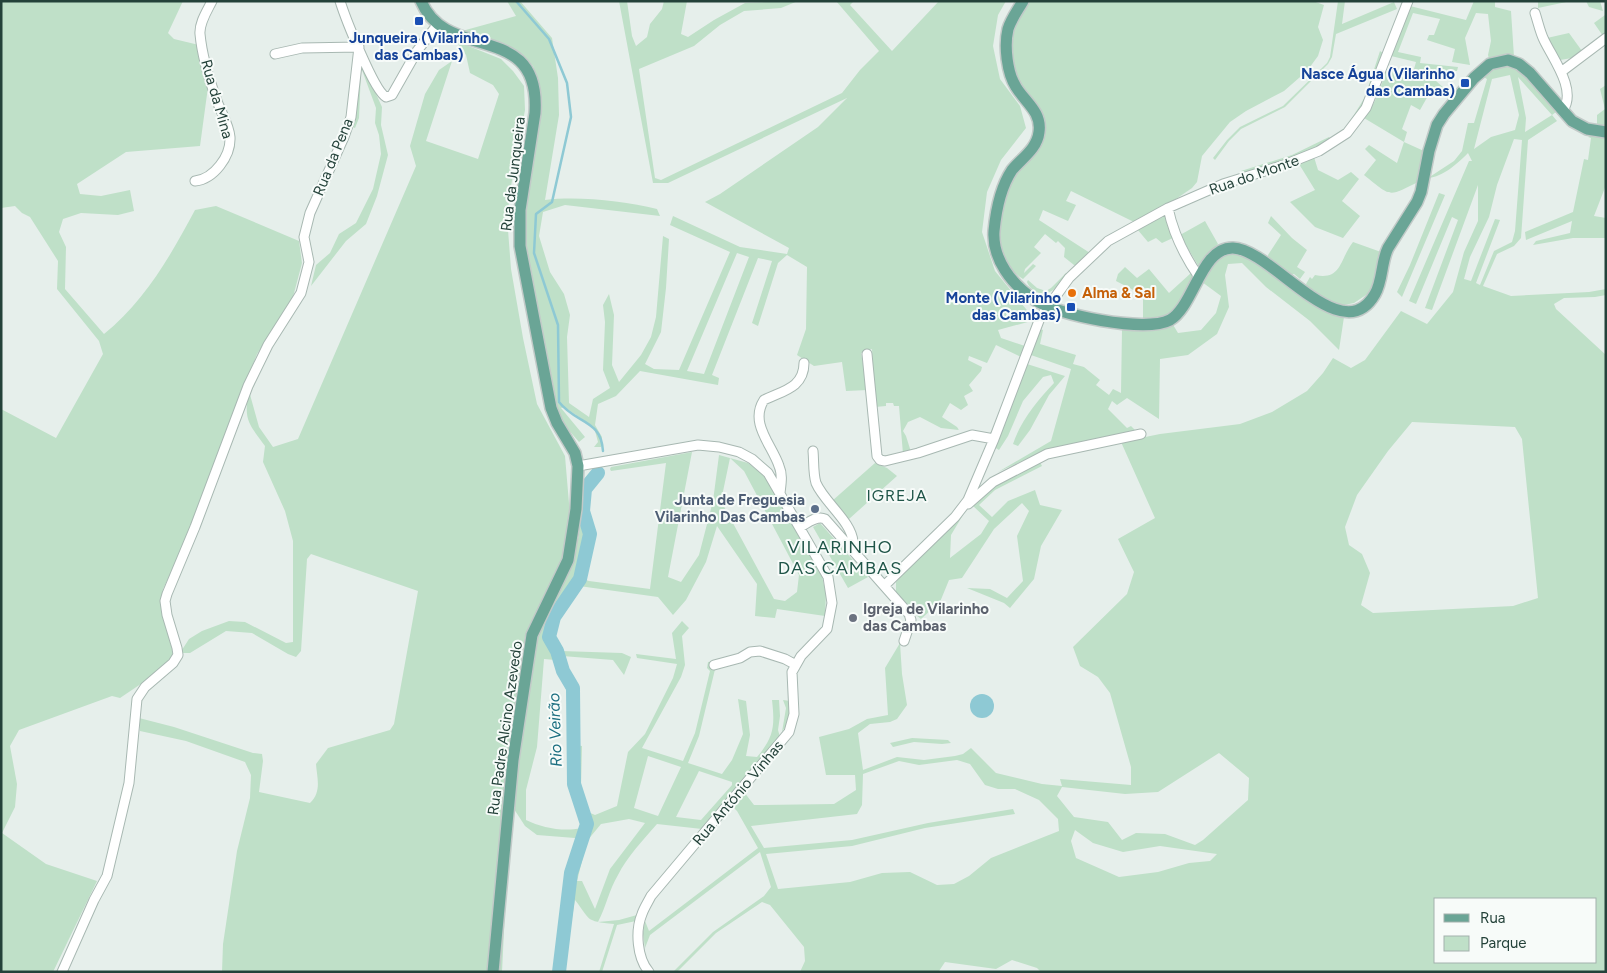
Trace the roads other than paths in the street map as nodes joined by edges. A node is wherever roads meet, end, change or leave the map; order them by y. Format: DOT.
graph roads {
  1 [pos="212,1"];
  2 [pos="340,1"];
  3 [pos="421,1"];
  4 [pos="1023,1"];
  5 [pos="1408,1"];
  6 [pos="1534,13"];
  7 [pos="438,24"];
  8 [pos="1606,38"];
  9 [pos="359,47"];
  10 [pos="275,54"];
  11 [pos="1561,72"];
  12 [pos="1563,110"];
  13 [pos="1606,132"];
  14 [pos="195,181"];
  15 [pos="1168,208"];
  16 [pos="1199,277"];
  17 [pos="1048,306"];
  18 [pos="867,354"];
  19 [pos="804,363"];
  20 [pos="1141,434"];
  21 [pos="994,439"];
  22 [pos="813,452"];
  23 [pos="578,466"];
  24 [pos="780,493"];
  25 [pos="962,508"];
  26 [pos="800,527"];
  27 [pos="849,546"];
  28 [pos="885,585"];
  29 [pos="904,641"];
  30 [pos="714,665"];
  31 [pos="796,665"];
  32 [pos="62,972"];
  33 [pos="493,972"];
  34 [pos="649,972"];
  1 -- 14 [label="street, Rua da Mina"];
  2 -- 9 [label="street"];
  3 -- 7 [label="main road, Rua da Junqueira"];
  4 -- 17 [label="main road"];
  5 -- 15 [label="street, Rua do Monte"];
  6 -- 11 [label="street"];
  7 -- 9 [label="street"];
  7 -- 23 [label="main road, Rua da Junqueira"];
  8 -- 11 [label="street"];
  9 -- 10 [label="street"];
  9 -- 32 [label="street, Rua da Pena"];
  11 -- 12 [label="street"];
  12 -- 13 [label="main road"];
  12 -- 16 [label="main road"];
  15 -- 16 [label="street"];
  15 -- 17 [label="street, Rua do Monte"];
  16 -- 17 [label="main road"];
  17 -- 21 [label="street, Rua do Monte"];
  18 -- 21 [label="street"];
  19 -- 24 [label="street"];
  20 -- 25 [label="street"];
  21 -- 25 [label="street, Rua do Monte"];
  22 -- 27 [label="street"];
  23 -- 24 [label="street"];
  23 -- 33 [label="main road, Rua Padre Alcino Azevedo"];
  24 -- 26 [label="street"];
  25 -- 28 [label="street"];
  26 -- 27 [label="street"];
  26 -- 31 [label="street"];
  27 -- 28 [label="street"];
  28 -- 29 [label="street"];
  30 -- 31 [label="street"];
  31 -- 34 [label="street, Rua António Vinhas"];
}
